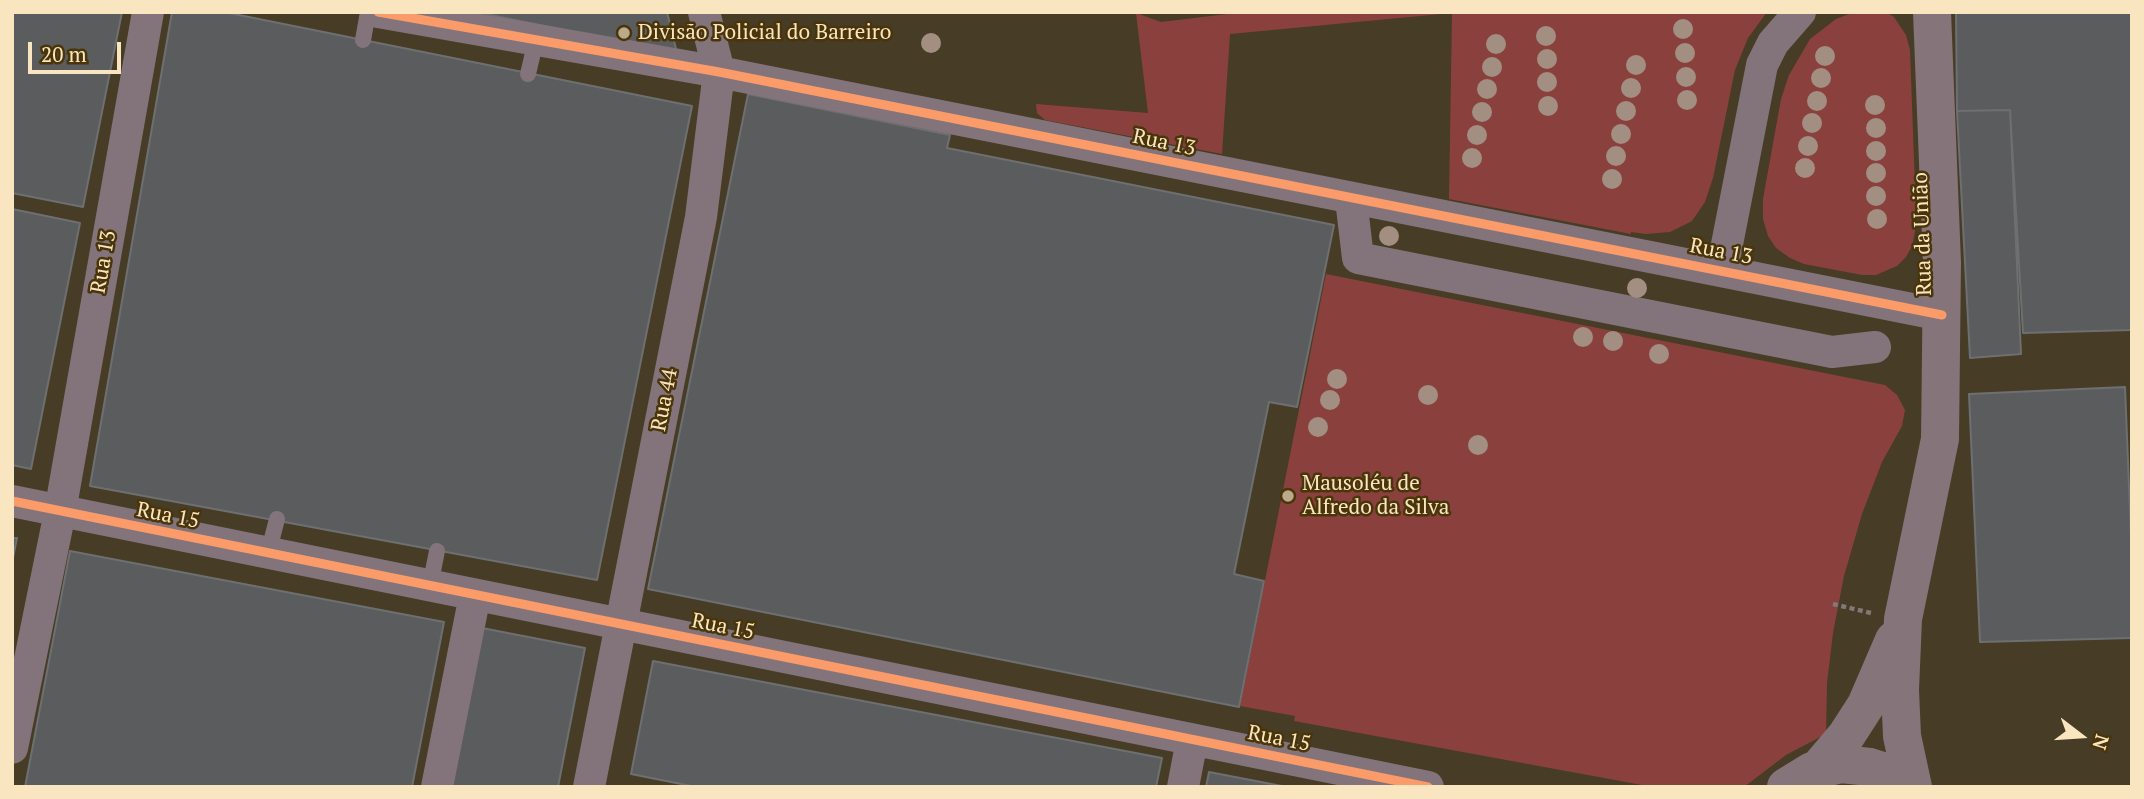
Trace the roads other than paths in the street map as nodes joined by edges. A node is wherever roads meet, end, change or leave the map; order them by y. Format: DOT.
graph roads {
  1 [pos="148,12"];
  2 [pos="368,12"];
  3 [pos="378,12"];
  4 [pos="704,12"];
  5 [pos="1801,12"];
  6 [pos="1932,12"];
  7 [pos="363,40"];
  8 [pos="536,40"];
  9 [pos="719,72"];
  10 [pos="528,74"];
  11 [pos="1351,199"];
  12 [pos="1721,270"];
  13 [pos="1942,315"];
  14 [pos="1875,347"];
  15 [pos="12,501"];
  16 [pos="60,512"];
  17 [pos="277,519"];
  18 [pos="437,551"];
  19 [pos="268,554"];
  20 [pos="430,586"];
  21 [pos="475,595"];
  22 [pos="1903,619"];
  23 [pos="620,624"];
  24 [pos="1192,740"];
  25 [pos="12,747"];
  26 [pos="1802,778"];
  27 [pos="437,787"];
  28 [pos="589,787"];
  29 [pos="1183,787"];
  30 [pos="1428,787"];
  31 [pos="1910,787"];
  1 -- 16 [label="street, Rua 13"];
  2 -- 7 [label="lane"];
  3 -- 8 [label="street, Rua 13"];
  4 -- 9 [label="street, Rua 44"];
  5 -- 12 [label="street"];
  6 -- 13 [label="street, Rua da União"];
  8 -- 9 [label="street, Rua 13"];
  8 -- 10 [label="lane"];
  9 -- 11 [label="street, Rua 13"];
  9 -- 23 [label="street, Rua 44"];
  11 -- 12 [label="street, Rua 13"];
  11 -- 14 [label="street"];
  12 -- 13 [label="street, Rua 13"];
  13 -- 22 [label="street, Rua da União"];
  15 -- 16 [label="street, Rua 15"];
  16 -- 19 [label="street, Rua 15"];
  16 -- 25 [label="street, Rua 13"];
  17 -- 19 [label="lane"];
  18 -- 20 [label="lane"];
  19 -- 20 [label="street, Rua 15"];
  20 -- 21 [label="street, Rua 15"];
  21 -- 23 [label="street, Rua 15"];
  21 -- 27 [label="street"];
  22 -- 26 [label="street, Rua da União"];
  22 -- 31 [label="street, Rua da União"];
  23 -- 24 [label="street, Rua 15"];
  23 -- 28 [label="street, Rua 44"];
  24 -- 29 [label="street"];
  24 -- 30 [label="street, Rua 15"];
  26 -- 31 [label="street"];
}
